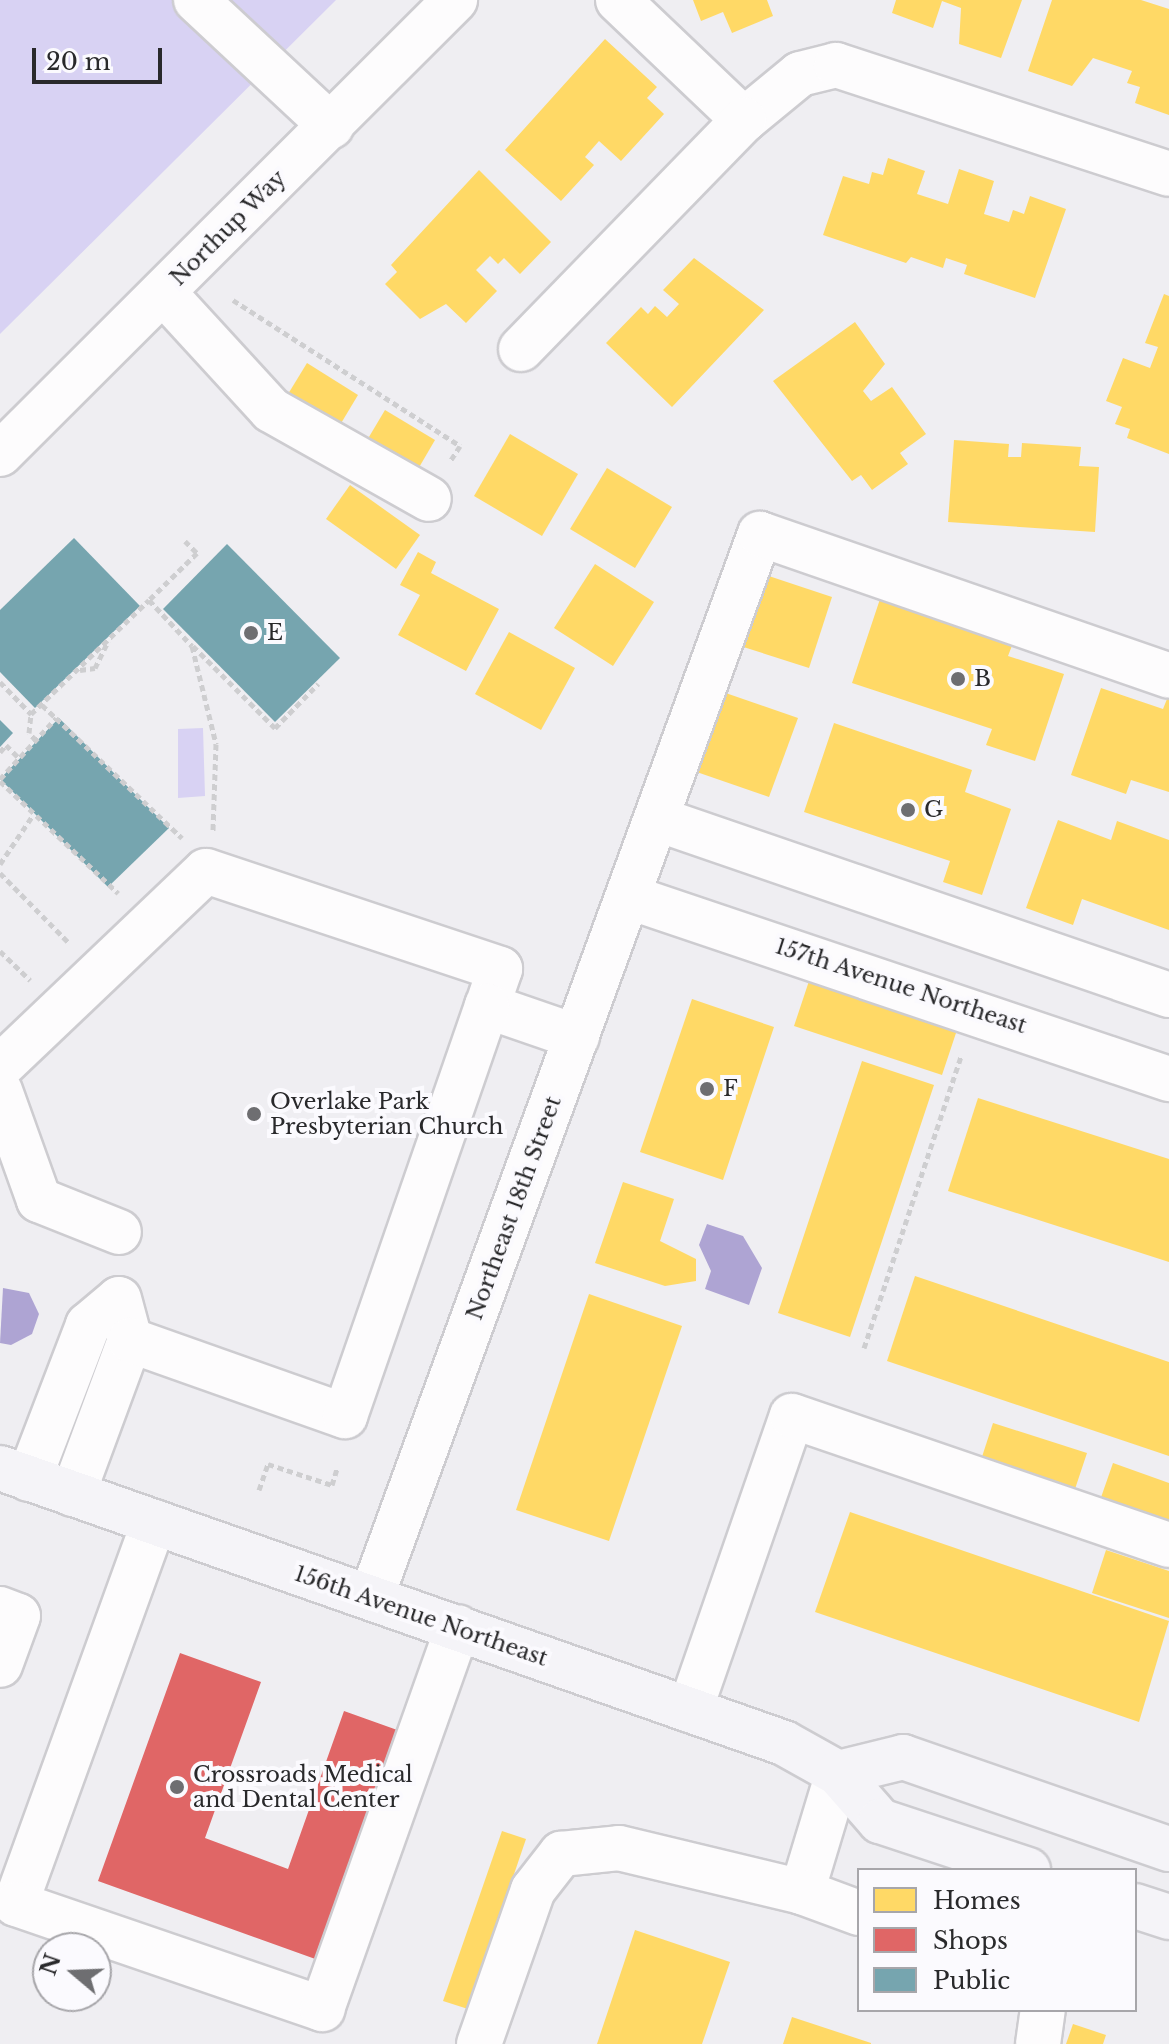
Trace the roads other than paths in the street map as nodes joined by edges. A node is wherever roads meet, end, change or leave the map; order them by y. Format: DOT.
graph roads {
  1 [pos="196,0"];
  2 [pos="455,0"];
  3 [pos="618,0"];
  4 [pos="744,120"];
  5 [pos="331,126"];
  6 [pos="1169,174"];
  7 [pos="163,292"];
  8 [pos="521,349"];
  9 [pos="0,454"];
  10 [pos="429,499"];
  11 [pos="1169,676"];
  12 [pos="660,820"];
  13 [pos="632,898"];
  14 [pos="1169,995"];
  15 [pos="487,1006"];
  16 [pos="577,1037"];
  17 [pos="0,1067"];
  18 [pos="1169,1079"];
  19 [pos="0,1091"];
  20 [pos="119,1232"];
  21 [pos="124,1319"];
  22 [pos="14,1474"];
  23 [pos="73,1494"];
  24 [pos="154,1522"];
  25 [pos="1169,1545"];
  26 [pos="371,1598"];
  27 [pos="0,1609"];
  28 [pos="458,1628"];
  29 [pos="0,1665"];
  30 [pos="690,1710"];
  31 [pos="838,1773"];
  32 [pos="1169,1849"];
  33 [pos="1022,1868"];
  34 [pos="802,1892"];
  35 [pos="1137,1907"];
  36 [pos="857,1912"];
  37 [pos="1169,1917"];
  38 [pos="1043,2012"];
  39 [pos="479,2044"];
  40 [pos="1038,2044"];
  1 -- 5 [label="street"];
  2 -- 5 [label="street, Northup Way"];
  3 -- 4 [label="street"];
  4 -- 6 [label="street"];
  4 -- 8 [label="street"];
  5 -- 7 [label="street, Northup Way"];
  7 -- 9 [label="street, Northup Way"];
  7 -- 10 [label="street"];
  11 -- 12 [label="street, Northeast 18th Street"];
  12 -- 13 [label="street, Northeast 18th Street"];
  12 -- 14 [label="street"];
  13 -- 16 [label="street, Northeast 18th Street"];
  13 -- 18 [label="street, 157th Avenue Northeast"];
  15 -- 16 [label="street"];
  15 -- 17 [label="street"];
  15 -- 21 [label="street"];
  16 -- 26 [label="street, Northeast 18th Street"];
  19 -- 20 [label="street"];
  21 -- 22 [label="street"];
  21 -- 23 [label="street"];
  22 -- 23 [label="main road, 156th Avenue Northeast"];
  23 -- 24 [label="main road, 156th Avenue Northeast"];
  24 -- 26 [label="main road, 156th Avenue Northeast"];
  24 -- 28 [label="street"];
  25 -- 30 [label="street"];
  26 -- 28 [label="main road, 156th Avenue Northeast"];
  27 -- 29 [label="street"];
  28 -- 30 [label="main road, 156th Avenue Northeast"];
  30 -- 31 [label="main road, 156th Avenue Northeast"];
  31 -- 32 [label="main road"];
  31 -- 33 [label="main road, 156th Avenue Northeast"];
  31 -- 34 [label="street"];
  34 -- 36 [label="street"];
  34 -- 39 [label="street"];
  35 -- 37 [label="main road"];
  38 -- 40 [label="street"];
}
